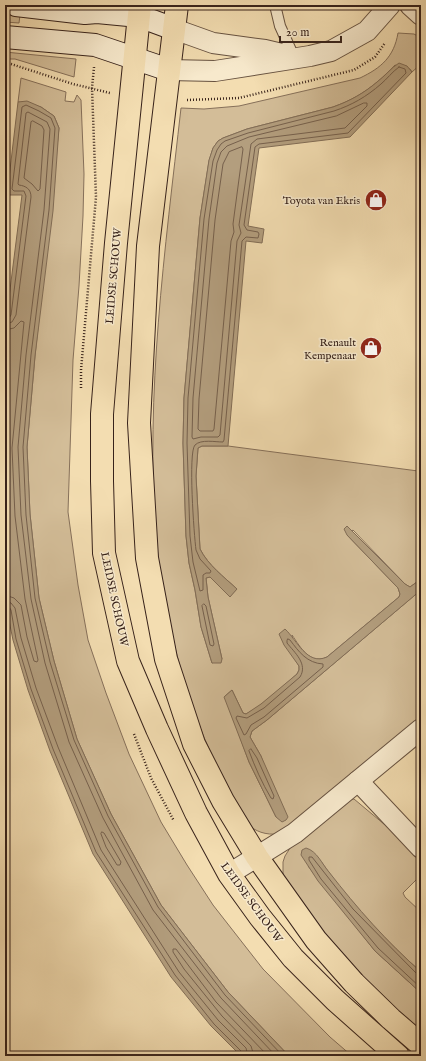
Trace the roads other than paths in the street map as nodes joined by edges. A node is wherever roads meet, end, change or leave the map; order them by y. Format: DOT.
graph roads {
  1 [pos="16,5"];
  2 [pos="177,5"];
  3 [pos="275,5"];
  4 [pos="390,5"];
  5 [pos="410,5"];
  6 [pos="140,11"];
  7 [pos="421,15"];
  8 [pos="174,29"];
  9 [pos="5,36"];
  10 [pos="294,57"];
  11 [pos="135,58"];
  12 [pos="169,70"];
  13 [pos="421,729"];
  14 [pos="358,781"];
  15 [pos="421,848"];
  16 [pos="257,857"];
  17 [pos="229,874"];
  18 [pos="421,1045"];
  19 [pos="398,1056"];
  1 -- 6 [label="street"];
  2 -- 8 [label="main road"];
  3 -- 10 [label="lane"];
  4 -- 10 [label="street"];
  5 -- 7 [label="street"];
  6 -- 8 [label="street"];
  6 -- 11 [label="main road, LEIDSE SCHOUW"];
  8 -- 10 [label="street"];
  8 -- 12 [label="main road"];
  9 -- 11 [label="street"];
  10 -- 12 [label="street"];
  11 -- 12 [label="street"];
  11 -- 17 [label="main road, LEIDSE SCHOUW"];
  12 -- 16 [label="main road"];
  13 -- 14 [label="street"];
  14 -- 15 [label="street"];
  14 -- 16 [label="street"];
  16 -- 17 [label="street"];
  16 -- 18 [label="main road"];
  17 -- 19 [label="main road, LEIDSE SCHOUW"];
}
